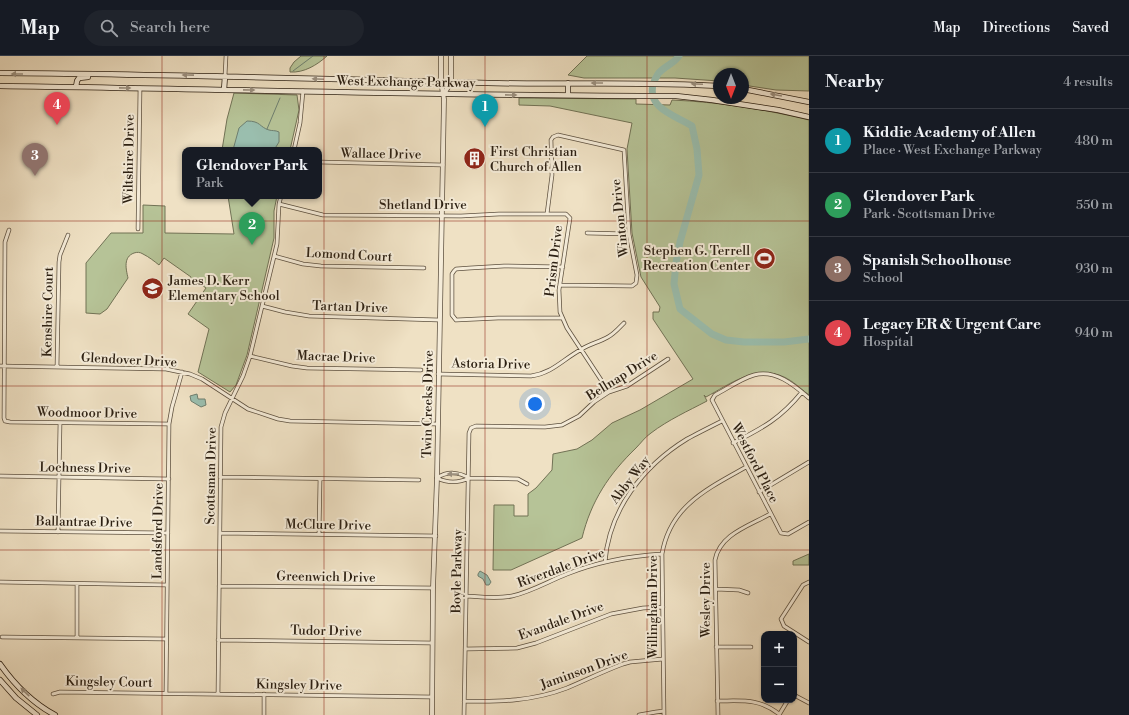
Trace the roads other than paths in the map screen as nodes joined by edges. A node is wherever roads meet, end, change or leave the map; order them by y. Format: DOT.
graph roads {
  1 [pos="226,56"];
  2 [pos="441,56"];
  3 [pos="452,56"];
  4 [pos="0,74"];
  5 [pos="122,74"];
  6 [pos="225,76"];
  7 [pos="441,82"];
  8 [pos="450,82"];
  9 [pos="568,83"];
  10 [pos="0,86"];
  11 [pos="713,86"];
  12 [pos="76,87"];
  13 [pos="140,88"];
  14 [pos="224,90"];
  15 [pos="749,90"];
  16 [pos="303,91"];
  17 [pos="444,94"];
  18 [pos="568,95"];
  19 [pos="809,102"];
  20 [pos="809,117"];
  21 [pos="295,147"];
  22 [pos="322,162"];
  23 [pos="443,165"];
  24 [pos="280,199"];
  25 [pos="279,204"];
  26 [pos="547,214"];
  27 [pos="568,215"];
  28 [pos="441,216"];
  29 [pos="138,229"];
  30 [pos="9,230"];
  31 [pos="587,233"];
  32 [pos="630,234"];
  33 [pos="68,235"];
  34 [pos="274,256"];
  35 [pos="563,267"];
  36 [pos="424,268"];
  37 [pos="560,285"];
  38 [pos="262,306"];
  39 [pos="562,318"];
  40 [pos="439,320"];
  41 [pos="624,323"];
  42 [pos="581,349"];
  43 [pos="250,356"];
  44 [pos="668,359"];
  45 [pos="0,366"];
  46 [pos="4,366"];
  47 [pos="57,367"];
  48 [pos="421,370"];
  49 [pos="182,372"];
  50 [pos="438,374"];
  51 [pos="609,392"];
  52 [pos="802,392"];
  53 [pos="232,398"];
  54 [pos="809,398"];
  55 [pos="722,421"];
  56 [pos="60,423"];
  57 [pos="170,424"];
  58 [pos="438,424"];
  59 [pos="471,428"];
  60 [pos="733,443"];
  61 [pos="809,462"];
  62 [pos="746,467"];
  63 [pos="0,476"];
  64 [pos="220,476"];
  65 [pos="59,477"];
  66 [pos="437,478"];
  67 [pos="469,478"];
  68 [pos="169,479"];
  69 [pos="320,479"];
  70 [pos="419,480"];
  71 [pos="527,484"];
  72 [pos="759,492"];
  73 [pos="770,514"];
  74 [pos="809,522"];
  75 [pos="0,531"];
  76 [pos="58,532"];
  77 [pos="168,533"];
  78 [pos="220,533"];
  79 [pos="319,534"];
  80 [pos="436,536"];
  81 [pos="662,554"];
  82 [pos="606,562"];
  83 [pos="0,582"];
  84 [pos="809,582"];
  85 [pos="78,584"];
  86 [pos="167,585"];
  87 [pos="219,586"];
  88 [pos="432,588"];
  89 [pos="716,589"];
  90 [pos="748,593"];
  91 [pos="466,596"];
  92 [pos="663,607"];
  93 [pos="2,637"];
  94 [pos="77,638"];
  95 [pos="166,639"];
  96 [pos="218,640"];
  97 [pos="809,642"];
  98 [pos="432,643"];
  99 [pos="751,646"];
  100 [pos="716,647"];
  101 [pos="465,649"];
  102 [pos="664,659"];
  103 [pos="0,664"];
  104 [pos="0,680"];
  105 [pos="166,693"];
  106 [pos="53,694"];
  107 [pos="218,694"];
  108 [pos="264,694"];
  109 [pos="432,697"];
  110 [pos="797,697"];
  111 [pos="464,701"];
  112 [pos="717,701"];
  113 [pos="786,703"];
  114 [pos="809,703"];
  115 [pos="664,713"];
  116 [pos="37,715"];
  117 [pos="55,715"];
  118 [pos="264,715"];
  119 [pos="432,715"];
  120 [pos="464,715"];
  121 [pos="639,715"];
  122 [pos="718,715"];
  123 [pos="779,715"];
  1 -- 6 [label="street"];
  2 -- 7 [label="street, Twin Creeks Drive"];
  3 -- 8 [label="street, Twin Creeks Drive"];
  5 -- 4 [label="main road, West Exchange Parkway, one-way"];
  6 -- 5 [label="main road, West Exchange Parkway, one-way"];
  5 -- 12 [label="main road"];
  7 -- 6 [label="main road, West Exchange Parkway, one-way"];
  6 -- 14 [label="main road"];
  7 -- 8 [label="main road, West Exchange Parkway"];
  7 -- 17 [label="street, Twin Creeks Drive"];
  8 -- 9 [label="main road, West Exchange Parkway"];
  8 -- 17 [label="street, Twin Creeks Drive"];
  11 -- 9 [label="main road, West Exchange Parkway, one-way"];
  9 -- 18 [label="main road"];
  10 -- 12 [label="main road, West Exchange Parkway"];
  12 -- 13 [label="main road, West Exchange Parkway, one-way"];
  13 -- 14 [label="main road, West Exchange Parkway"];
  13 -- 29 [label="street, Wiltshire Drive"];
  14 -- 16 [label="main road, West Exchange Parkway, one-way"];
  19 -- 15 [label="main road, one-way"];
  16 -- 17 [label="main road, West Exchange Parkway"];
  16 -- 21 [label="street"];
  17 -- 18 [label="main road, West Exchange Parkway, one-way"];
  17 -- 23 [label="street, Twin Creeks Drive"];
  18 -- 20 [label="main road, West Exchange Parkway"];
  22 -- 23 [label="street, Wallace Drive"];
  23 -- 28 [label="street, Twin Creeks Drive"];
  24 -- 25 [label="street, Scottsman Drive"];
  25 -- 28 [label="street, Shetland Drive"];
  25 -- 34 [label="street, Scottsman Drive"];
  26 -- 27 [label="street, Shetland Drive"];
  26 -- 28 [label="street, Shetland Drive"];
  26 -- 32 [label="street, Winton Drive"];
  27 -- 35 [label="street, Prism Drive"];
  28 -- 40 [label="street, Twin Creeks Drive"];
  30 -- 46 [label="street"];
  31 -- 32 [label="street"];
  32 -- 37 [label="street, Winton Drive"];
  33 -- 47 [label="street, Kenshire Court"];
  34 -- 36 [label="street, Lomond Court"];
  34 -- 38 [label="street, Scottsman Drive"];
  35 -- 37 [label="street, Prism Drive"];
  35 -- 39 [label="street"];
  37 -- 39 [label="street, Prism Drive"];
  38 -- 40 [label="street, Tartan Drive"];
  38 -- 43 [label="street, Scottsman Drive"];
  39 -- 42 [label="street, Prism Drive"];
  40 -- 50 [label="street, Twin Creeks Drive"];
  41 -- 42 [label="street, Astoria Drive"];
  42 -- 50 [label="street, Astoria Drive"];
  42 -- 51 [label="street, Prism Drive"];
  43 -- 48 [label="street, Macrae Drive"];
  43 -- 53 [label="street, Scottsman Drive"];
  44 -- 51 [label="street, Bellnap Drive"];
  45 -- 46 [label="street, Glendover Drive"];
  46 -- 47 [label="street, Glendover Drive"];
  46 -- 56 [label="street, Woodmoor Drive"];
  47 -- 49 [label="street, Glendover Drive"];
  49 -- 53 [label="street, Glendover Drive"];
  49 -- 57 [label="street, Landsford Drive"];
  50 -- 58 [label="street, Twin Creeks Drive"];
  51 -- 59 [label="street, Bellnap Drive"];
  52 -- 54 [label="street"];
  52 -- 55 [label="street, Westford Place"];
  52 -- 60 [label="street"];
  53 -- 58 [label="street, Glendover Drive"];
  53 -- 64 [label="street, Scottsman Drive"];
  55 -- 60 [label="street, Westford Place"];
  55 -- 82 [label="street, Abby Way"];
  56 -- 57 [label="street, Woodmoor Drive"];
  56 -- 65 [label="street"];
  57 -- 68 [label="street, Landsford Drive"];
  58 -- 66 [label="street, Twin Creeks Drive"];
  59 -- 67 [label="street, Boyle Parkway"];
  60 -- 62 [label="street, Westford Place"];
  61 -- 72 [label="street"];
  62 -- 72 [label="street, Westford Place"];
  62 -- 81 [label="street, Willingham Drive"];
  63 -- 65 [label="street, Lochness Drive"];
  64 -- 69 [label="street"];
  64 -- 78 [label="street, Scottsman Drive"];
  65 -- 68 [label="street, Lochness Drive"];
  65 -- 76 [label="street"];
  66 -- 67 [label="street"];
  67 -- 66 [label="street, one-way"];
  66 -- 80 [label="street, Twin Creeks Drive"];
  67 -- 71 [label="street"];
  67 -- 91 [label="street, Boyle Parkway"];
  68 -- 77 [label="street, Landsford Drive"];
  69 -- 70 [label="street"];
  69 -- 79 [label="street"];
  72 -- 73 [label="street, Westford Place"];
  73 -- 74 [label="street, Westford Place"];
  73 -- 89 [label="street, Wesley Drive"];
  75 -- 76 [label="street, Ballantrae Drive"];
  76 -- 77 [label="street, Ballantrae Drive"];
  77 -- 86 [label="street, Landsford Drive"];
  78 -- 79 [label="street, McClure Drive"];
  78 -- 87 [label="street, Scottsman Drive"];
  79 -- 80 [label="street, McClure Drive"];
  80 -- 88 [label="street, Twin Creeks Drive"];
  81 -- 82 [label="street, Riverdale Drive"];
  81 -- 92 [label="street, Willingham Drive"];
  82 -- 91 [label="street, Riverdale Drive"];
  83 -- 85 [label="street"];
  84 -- 97 [label="street"];
  85 -- 86 [label="street"];
  85 -- 94 [label="street"];
  86 -- 95 [label="street, Landsford Drive"];
  87 -- 88 [label="street, Greenwich Drive"];
  87 -- 96 [label="street, Scottsman Drive"];
  88 -- 98 [label="street, Twin Creeks Drive"];
  89 -- 90 [label="street"];
  89 -- 100 [label="street, Wesley Drive"];
  91 -- 101 [label="street, Boyle Parkway"];
  92 -- 101 [label="street, Evandale Drive"];
  92 -- 102 [label="street, Willingham Drive"];
  93 -- 94 [label="street"];
  94 -- 95 [label="street"];
  95 -- 105 [label="street, Landsford Drive"];
  96 -- 98 [label="street, Tudor Drive"];
  96 -- 107 [label="street, Scottsman Drive"];
  98 -- 109 [label="street, Twin Creeks Drive"];
  99 -- 100 [label="street"];
  100 -- 112 [label="street, Wesley Drive"];
  101 -- 111 [label="street, Boyle Parkway"];
  102 -- 111 [label="street, Jaminson Drive"];
  102 -- 115 [label="street, Willingham Drive"];
  117 -- 103 [label="main road, one-way"];
  104 -- 116 [label="main road"];
  105 -- 106 [label="street, Kingsley Court"];
  105 -- 107 [label="street, Kingsley Drive"];
  107 -- 108 [label="street, Kingsley Drive"];
  108 -- 109 [label="street, Kingsley Drive"];
  108 -- 118 [label="street"];
  109 -- 119 [label="street, Twin Creeks Drive"];
  110 -- 114 [label="street"];
  111 -- 120 [label="street, Boyle Parkway"];
  112 -- 122 [label="street, Wesley Drive"];
  112 -- 123 [label="street"];
  113 -- 123 [label="street"];
  115 -- 121 [label="street"];
}
